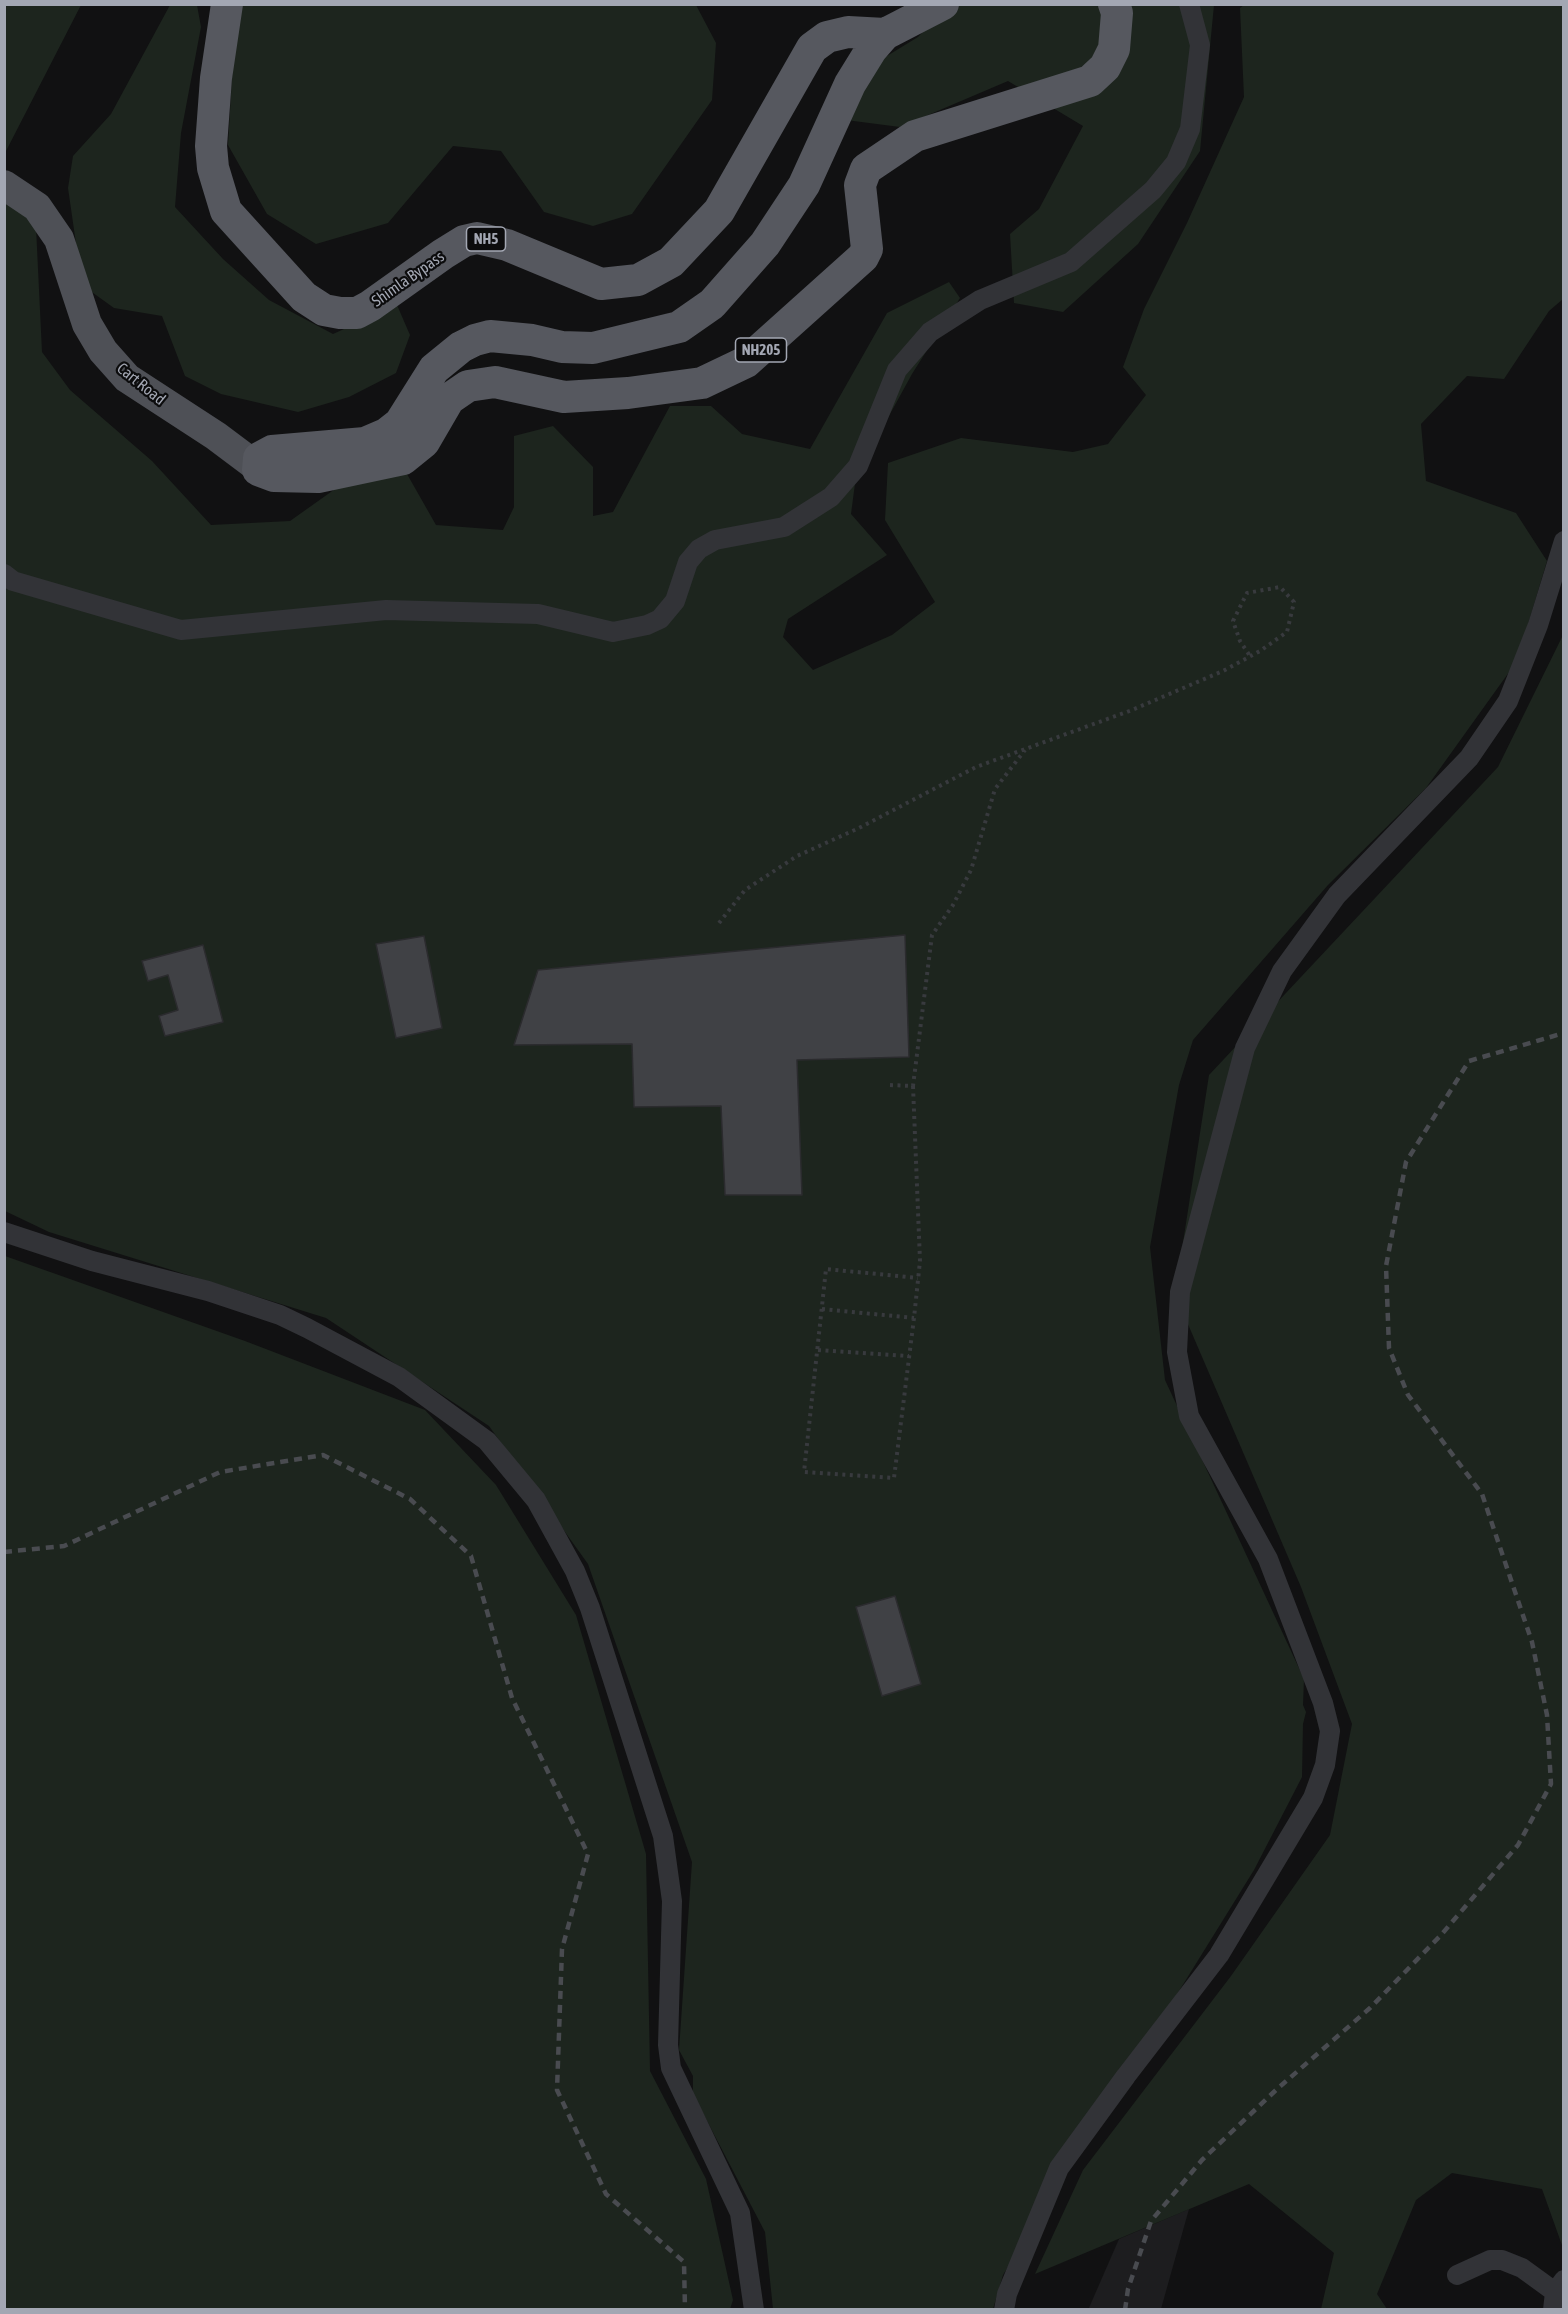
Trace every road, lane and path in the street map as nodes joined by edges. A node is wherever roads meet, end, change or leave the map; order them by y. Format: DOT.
graph roads {
  1 [pos="227,4"];
  2 [pos="943,4"];
  3 [pos="1114,4"];
  4 [pos="1189,4"];
  5 [pos="885,34"];
  6 [pos="4,184"];
  7 [pos="256,466"];
  8 [pos="1563,541"];
  9 [pos="4,574"];
  10 [pos="1250,656"];
  11 [pos="1025,749"];
  12 [pos="719,923"];
  13 [pos="890,1085"];
  14 [pos="913,1086"];
  15 [pos="4,1232"];
  16 [pos="918,1278"];
  17 [pos="822,1309"];
  18 [pos="914,1318"];
  19 [pos="818,1350"];
  20 [pos="909,1356"];
  21 [pos="1457,2275"];
  22 [pos="1557,2294"];
  23 [pos="754,2310"];
  24 [pos="1004,2310"];
  1 -- 5 [label="highway, Shimla Bypass / NH5"];
  2 -- 5 [label="highway"];
  3 -- 7 [label="highway, NH205"];
  4 -- 9 [label="street"];
  5 -- 7 [label="highway"];
  6 -- 7 [label="main road, Cart Road"];
  8 -- 24 [label="street"];
  10 -- 10 [label="path"];
  10 -- 11 [label="path"];
  11 -- 12 [label="path"];
  11 -- 14 [label="path"];
  13 -- 14 [label="path"];
  14 -- 16 [label="path"];
  15 -- 23 [label="street"];
  16 -- 17 [label="path"];
  16 -- 18 [label="path"];
  17 -- 18 [label="path"];
  17 -- 19 [label="path"];
  18 -- 20 [label="path"];
  19 -- 20 [label="path"];
  19 -- 20 [label="path"];
  21 -- 22 [label="street"];
}
